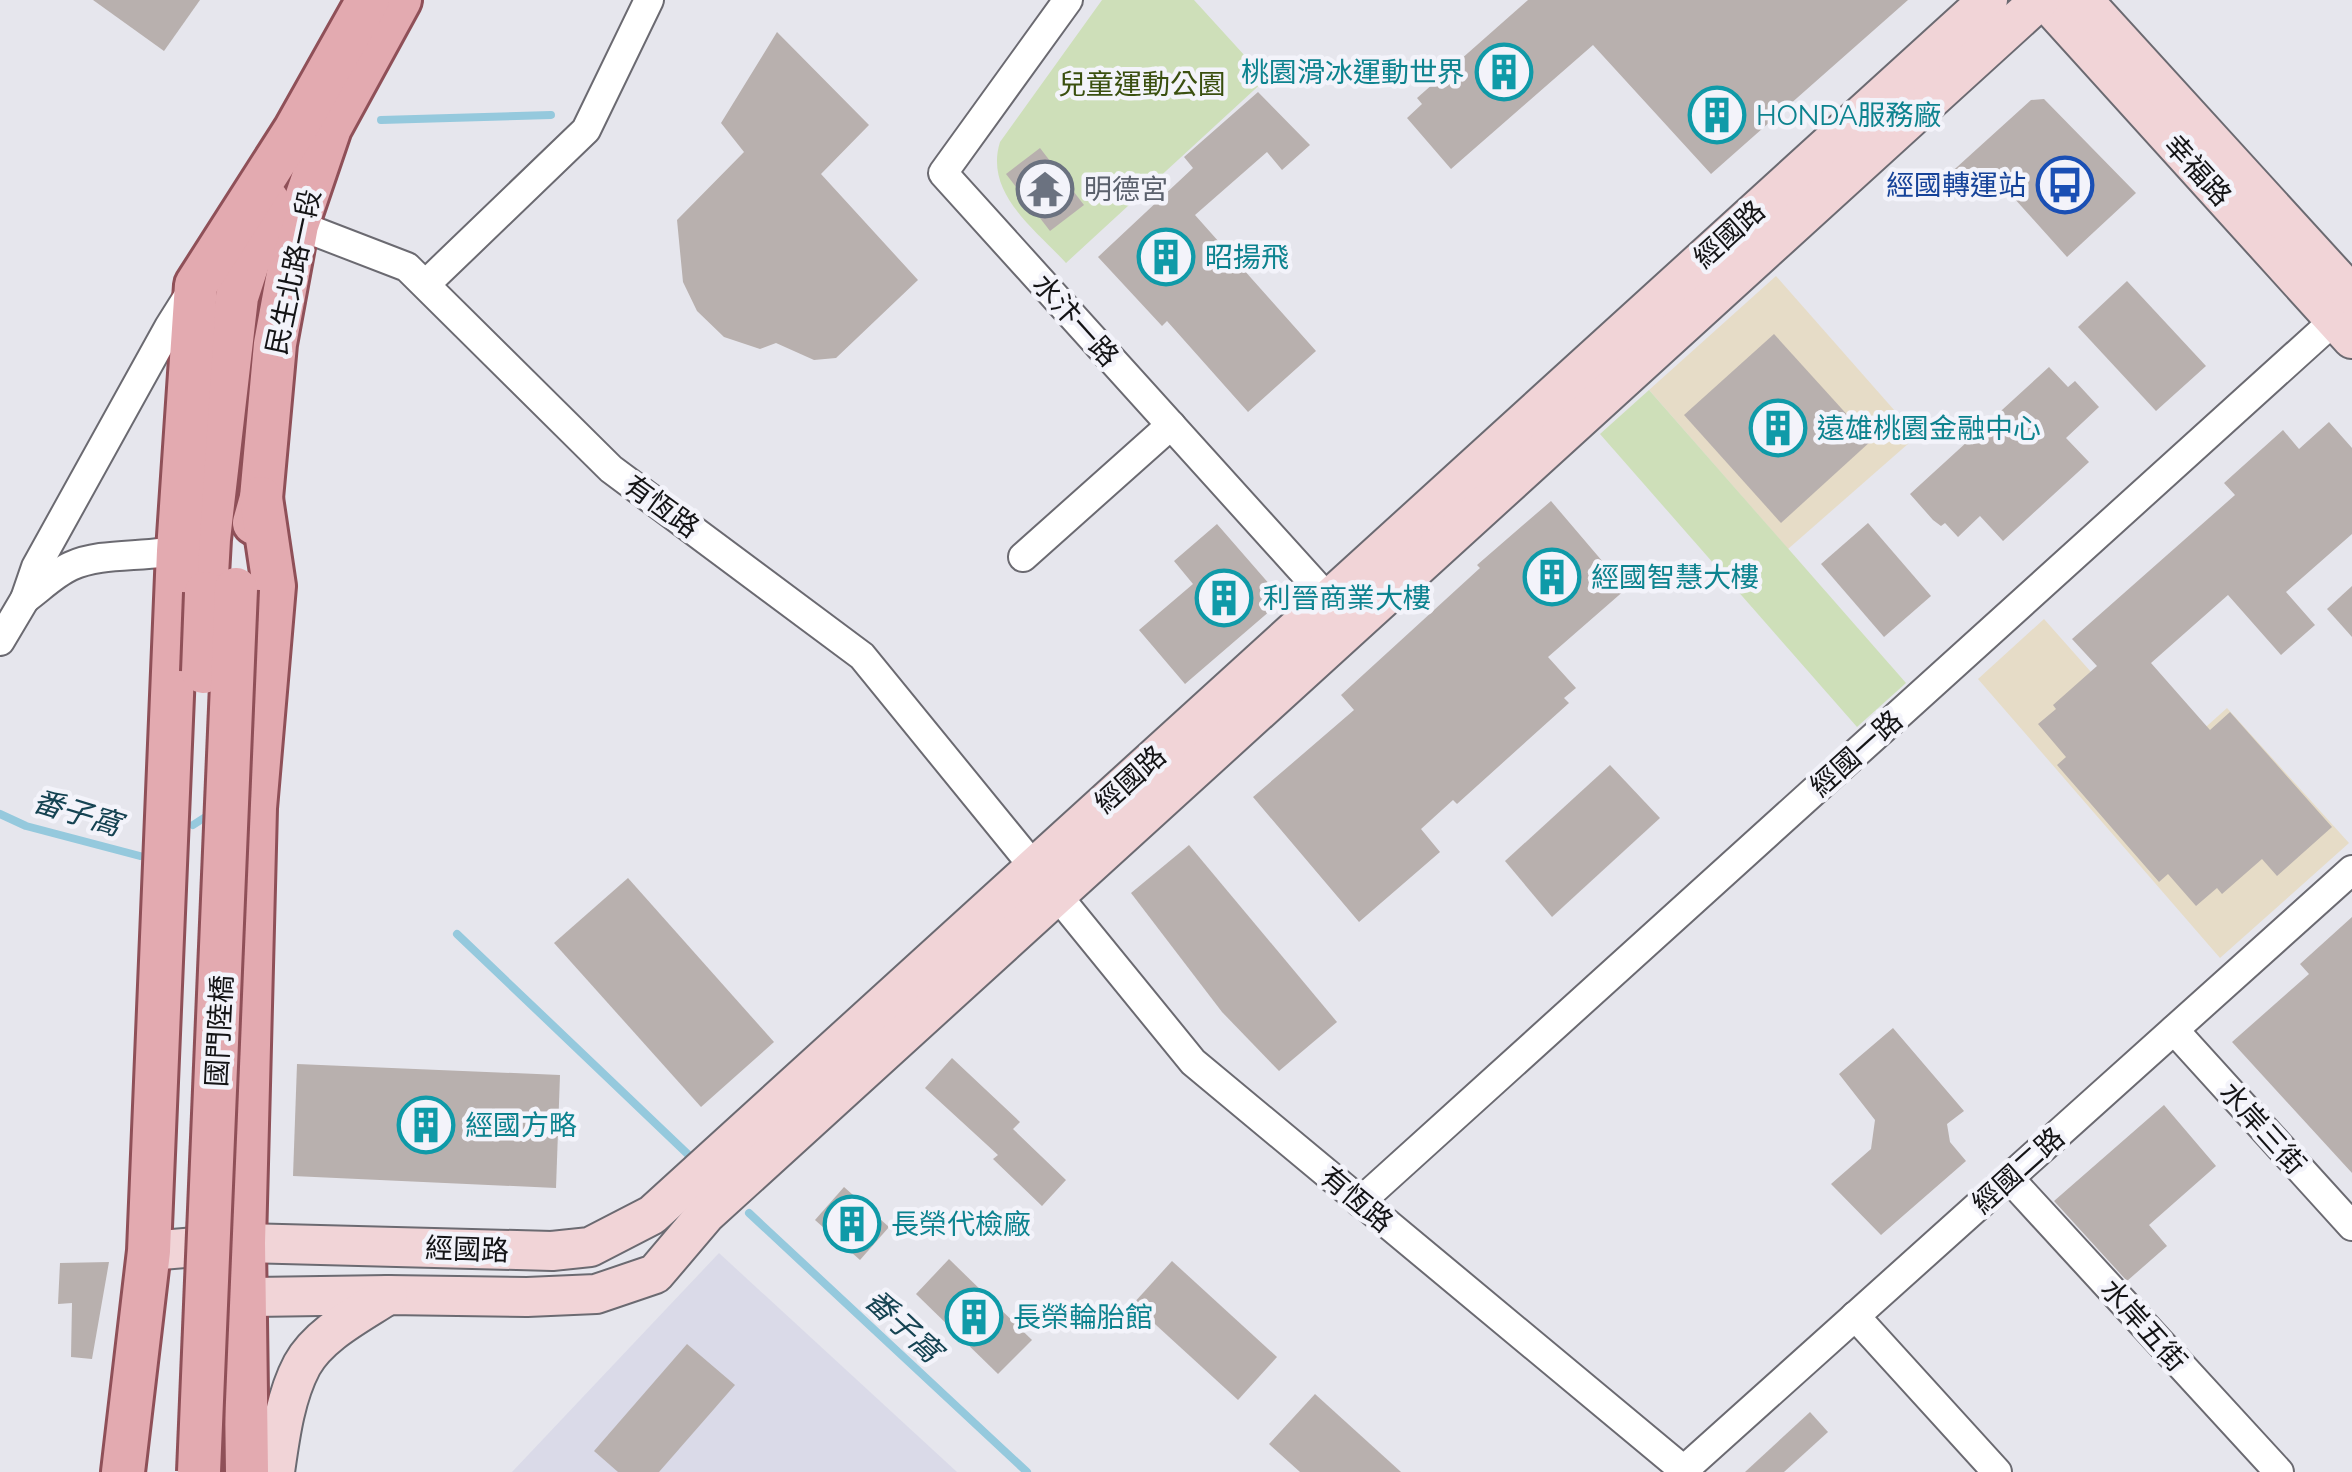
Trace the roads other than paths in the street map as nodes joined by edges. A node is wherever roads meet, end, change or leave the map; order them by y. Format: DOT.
graph roads {
  1 [pos="368,0"];
  2 [pos="400,0"];
  3 [pos="649,0"];
  4 [pos="1068,0"];
  5 [pos="1988,0"];
  6 [pos="2042,0"];
  7 [pos="2083,0"];
  8 [pos="269,213"];
  9 [pos="426,283"];
  10 [pos="196,285"];
  11 [pos="237,297"];
  12 [pos="281,312"];
  13 [pos="2348,314"];
  14 [pos="1171,424"];
  15 [pos="260,498"];
  16 [pos="193,545"];
  17 [pos="1022,557"];
  18 [pos="222,591"];
  19 [pos="24,599"];
  20 [pos="1340,611"];
  21 [pos="0,641"];
  22 [pos="2352,870"];
  23 [pos="1045,881"];
  24 [pos="2174,1030"];
  25 [pos="2009,1178"];
  26 [pos="1360,1202"];
  27 [pos="2352,1226"];
  28 [pos="244,1243"];
  29 [pos="149,1251"];
  30 [pos="388,1295"];
  31 [pos="247,1297"];
  32 [pos="1855,1316"];
  33 [pos="1685,1471"];
  34 [pos="123,1472"];
  35 [pos="174,1472"];
  36 [pos="199,1472"];
  37 [pos="247,1472"];
  38 [pos="275,1472"];
  39 [pos="1996,1472"];
  40 [pos="2279,1472"];
  1 -- 8 [label="main road"];
  2 -- 8 [label="main road, 民生北路一段"];
  3 -- 9 [label="street"];
  4 -- 14 [label="street, 水汴一路"];
  5 -- 20 [label="street, 經國路"];
  6 -- 13 [label="street, 幸福路"];
  6 -- 20 [label="street, 經國路"];
  7 -- 13 [label="street, 幸福路"];
  8 -- 9 [label="street, 有恆路"];
  8 -- 10 [label="main road"];
  8 -- 11 [label="main road, 民生北路一段"];
  8 -- 12 [label="main road, 民生北路一段"];
  9 -- 23 [label="street, 有恆路"];
  10 -- 11 [label="main road"];
  10 -- 16 [label="main road"];
  10 -- 19 [label="street"];
  11 -- 12 [label="main road"];
  11 -- 16 [label="main road, 民生北路一段"];
  12 -- 15 [label="main road, 民生北路一段"];
  13 -- 26 [label="street, 經國一路"];
  14 -- 17 [label="street"];
  14 -- 20 [label="street, 水汴一路"];
  15 -- 16 [label="street"];
  15 -- 18 [label="main road"];
  15 -- 28 [label="main road"];
  16 -- 18 [label="main road, 民生北路一段"];
  16 -- 19 [label="street"];
  16 -- 29 [label="main road"];
  18 -- 35 [label="main road, 國門陸橋, bridge"];
  18 -- 36 [label="main road, 國門陸橋, bridge"];
  19 -- 21 [label="street"];
  20 -- 23 [label="street, 經國路"];
  22 -- 24 [label="street, 經國二路"];
  23 -- 26 [label="street, 有恆路"];
  23 -- 28 [label="street, 經國路"];
  23 -- 30 [label="street, 經國路"];
  24 -- 25 [label="street, 經國二路"];
  24 -- 27 [label="street, 水岸三街"];
  25 -- 32 [label="street, 經國二路"];
  25 -- 40 [label="street, 水岸五街"];
  26 -- 33 [label="street, 有恆路"];
  28 -- 29 [label="street, 經國路"];
  28 -- 31 [label="main road"];
  29 -- 34 [label="main road"];
  30 -- 31 [label="street, 經國路"];
  30 -- 38 [label="street"];
  31 -- 37 [label="main road"];
  32 -- 33 [label="street, 經國二路"];
  32 -- 39 [label="street"];
}
